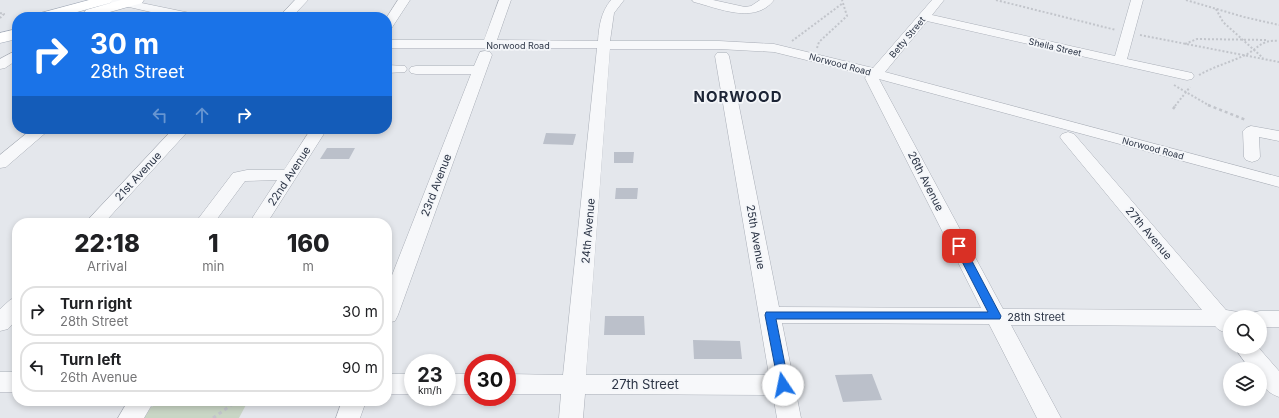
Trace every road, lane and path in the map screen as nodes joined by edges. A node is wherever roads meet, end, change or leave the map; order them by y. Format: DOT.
graph roads {
  1 [pos="105,0"];
  2 [pos="302,0"];
  3 [pos="404,0"];
  4 [pos="505,0"];
  5 [pos="618,0"];
  6 [pos="698,0"];
  7 [pos="768,0"];
  8 [pos="842,0"];
  9 [pos="938,0"];
  10 [pos="1137,0"];
  11 [pos="1186,0"];
  12 [pos="125,1"];
  13 [pos="843,3"];
  14 [pos="1216,9"];
  15 [pos="61,12"];
  16 [pos="91,12"];
  17 [pos="170,12"];
  18 [pos="291,12"];
  19 [pos="0,13"];
  20 [pos="924,17"];
  21 [pos="0,18"];
  22 [pos="392,18"];
  23 [pos="12,25"];
  24 [pos="1279,25"];
  25 [pos="0,28"];
  26 [pos="12,35"];
  27 [pos="0,38"];
  28 [pos="1241,40"];
  29 [pos="1271,40"];
  30 [pos="1279,41"];
  31 [pos="791,42"];
  32 [pos="1184,44"];
  33 [pos="392,45"];
  34 [pos="604,45"];
  35 [pos="1252,49"];
  36 [pos="815,52"];
  37 [pos="484,56"];
  38 [pos="722,56"];
  39 [pos="12,57"];
  40 [pos="1264,59"];
  41 [pos="1120,61"];
  42 [pos="0,65"];
  43 [pos="1155,69"];
  44 [pos="416,70"];
  45 [pos="876,73"];
  46 [pos="1192,76"];
  47 [pos="1185,93"];
  48 [pos="1173,108"];
  49 [pos="1251,122"];
  50 [pos="36,134"];
  51 [pos="177,134"];
  52 [pos="317,134"];
  53 [pos="1279,136"];
  54 [pos="1068,137"];
  55 [pos="1252,157"];
  56 [pos="0,163"];
  57 [pos="290,175"];
  58 [pos="1279,182"];
  59 [pos="99,218"];
  60 [pos="208,218"];
  61 [pos="261,218"];
  62 [pos="392,302"];
  63 [pos="12,310"];
  64 [pos="770,315"];
  65 [pos="996,316"];
  66 [pos="1223,317"];
  67 [pos="1267,319"];
  68 [pos="1279,319"];
  69 [pos="1223,322"];
  70 [pos="0,323"];
  71 [pos="1251,354"];
  72 [pos="0,382"];
  73 [pos="12,382"];
  74 [pos="392,384"];
  75 [pos="404,384"];
  76 [pos="516,384"];
  77 [pos="574,384"];
  78 [pos="783,385"];
  79 [pos="1279,386"];
  80 [pos="138,406"];
  81 [pos="230,406"];
  82 [pos="352,406"];
  83 [pos="130,418"];
  84 [pos="213,418"];
  85 [pos="348,418"];
  86 [pos="571,418"];
  87 [pos="789,418"];
  88 [pos="1049,418"];
  1 -- 15 [label="main road"];
  2 -- 18 [label="street"];
  3 -- 22 [label="street"];
  4 -- 37 [label="street, 23rd Avenue"];
  5 -- 34 [label="street, 24th Avenue"];
  6 -- 7 [label="street"];
  8 -- 13 [label="path"];
  9 -- 20 [label="street, Betty Street"];
  10 -- 41 [label="street"];
  11 -- 14 [label="path"];
  12 -- 16 [label="main road"];
  12 -- 17 [label="street"];
  13 -- 31 [label="path"];
  13 -- 36 [label="path"];
  14 -- 24 [label="path"];
  14 -- 28 [label="path"];
  19 -- 21 [label="path"];
  20 -- 41 [label="street, Sheila Street"];
  20 -- 45 [label="street, Betty Street"];
  23 -- 25 [label="main road"];
  26 -- 27 [label="main road"];
  28 -- 29 [label="path"];
  28 -- 32 [label="path"];
  28 -- 35 [label="path"];
  29 -- 30 [label="path"];
  29 -- 35 [label="path"];
  33 -- 37 [label="street, Norwood Road"];
  34 -- 37 [label="street, Norwood Road"];
  34 -- 45 [label="street, Norwood Road"];
  34 -- 77 [label="street, 24th Avenue"];
  35 -- 40 [label="path"];
  35 -- 46 [label="path"];
  37 -- 44 [label="street"];
  37 -- 62 [label="street, 23rd Avenue"];
  38 -- 64 [label="street, 25th Avenue"];
  39 -- 42 [label="street"];
  41 -- 43 [label="street, Sheila Street"];
  43 -- 46 [label="street, Sheila Street"];
  43 -- 47 [label="path"];
  45 -- 58 [label="street, Norwood Road"];
  45 -- 65 [label="street, 26th Avenue"];
  46 -- 47 [label="path"];
  47 -- 48 [label="path"];
  47 -- 49 [label="path"];
  50 -- 56 [label="street"];
  51 -- 59 [label="street, 21st Avenue"];
  52 -- 57 [label="street, 22nd Avenue"];
  53 -- 55 [label="street"];
  54 -- 66 [label="street, 27th Avenue"];
  57 -- 60 [label="street"];
  57 -- 61 [label="street, 22nd Avenue"];
  63 -- 70 [label="street"];
  64 -- 65 [label="street, 28th Street"];
  64 -- 78 [label="street, 25th Avenue"];
  65 -- 69 [label="street, 28th Street"];
  65 -- 88 [label="street, 26th Avenue"];
  67 -- 68 [label="street"];
  71 -- 79 [label="street"];
  72 -- 73 [label="street"];
  74 -- 75 [label="street"];
  76 -- 77 [label="street, 27th Street"];
  77 -- 78 [label="street, 27th Street"];
  77 -- 86 [label="street, 24th Avenue"];
  78 -- 87 [label="street, 25th Avenue"];
  80 -- 83 [label="street"];
  81 -- 84 [label="path"];
  82 -- 85 [label="street"];
}
